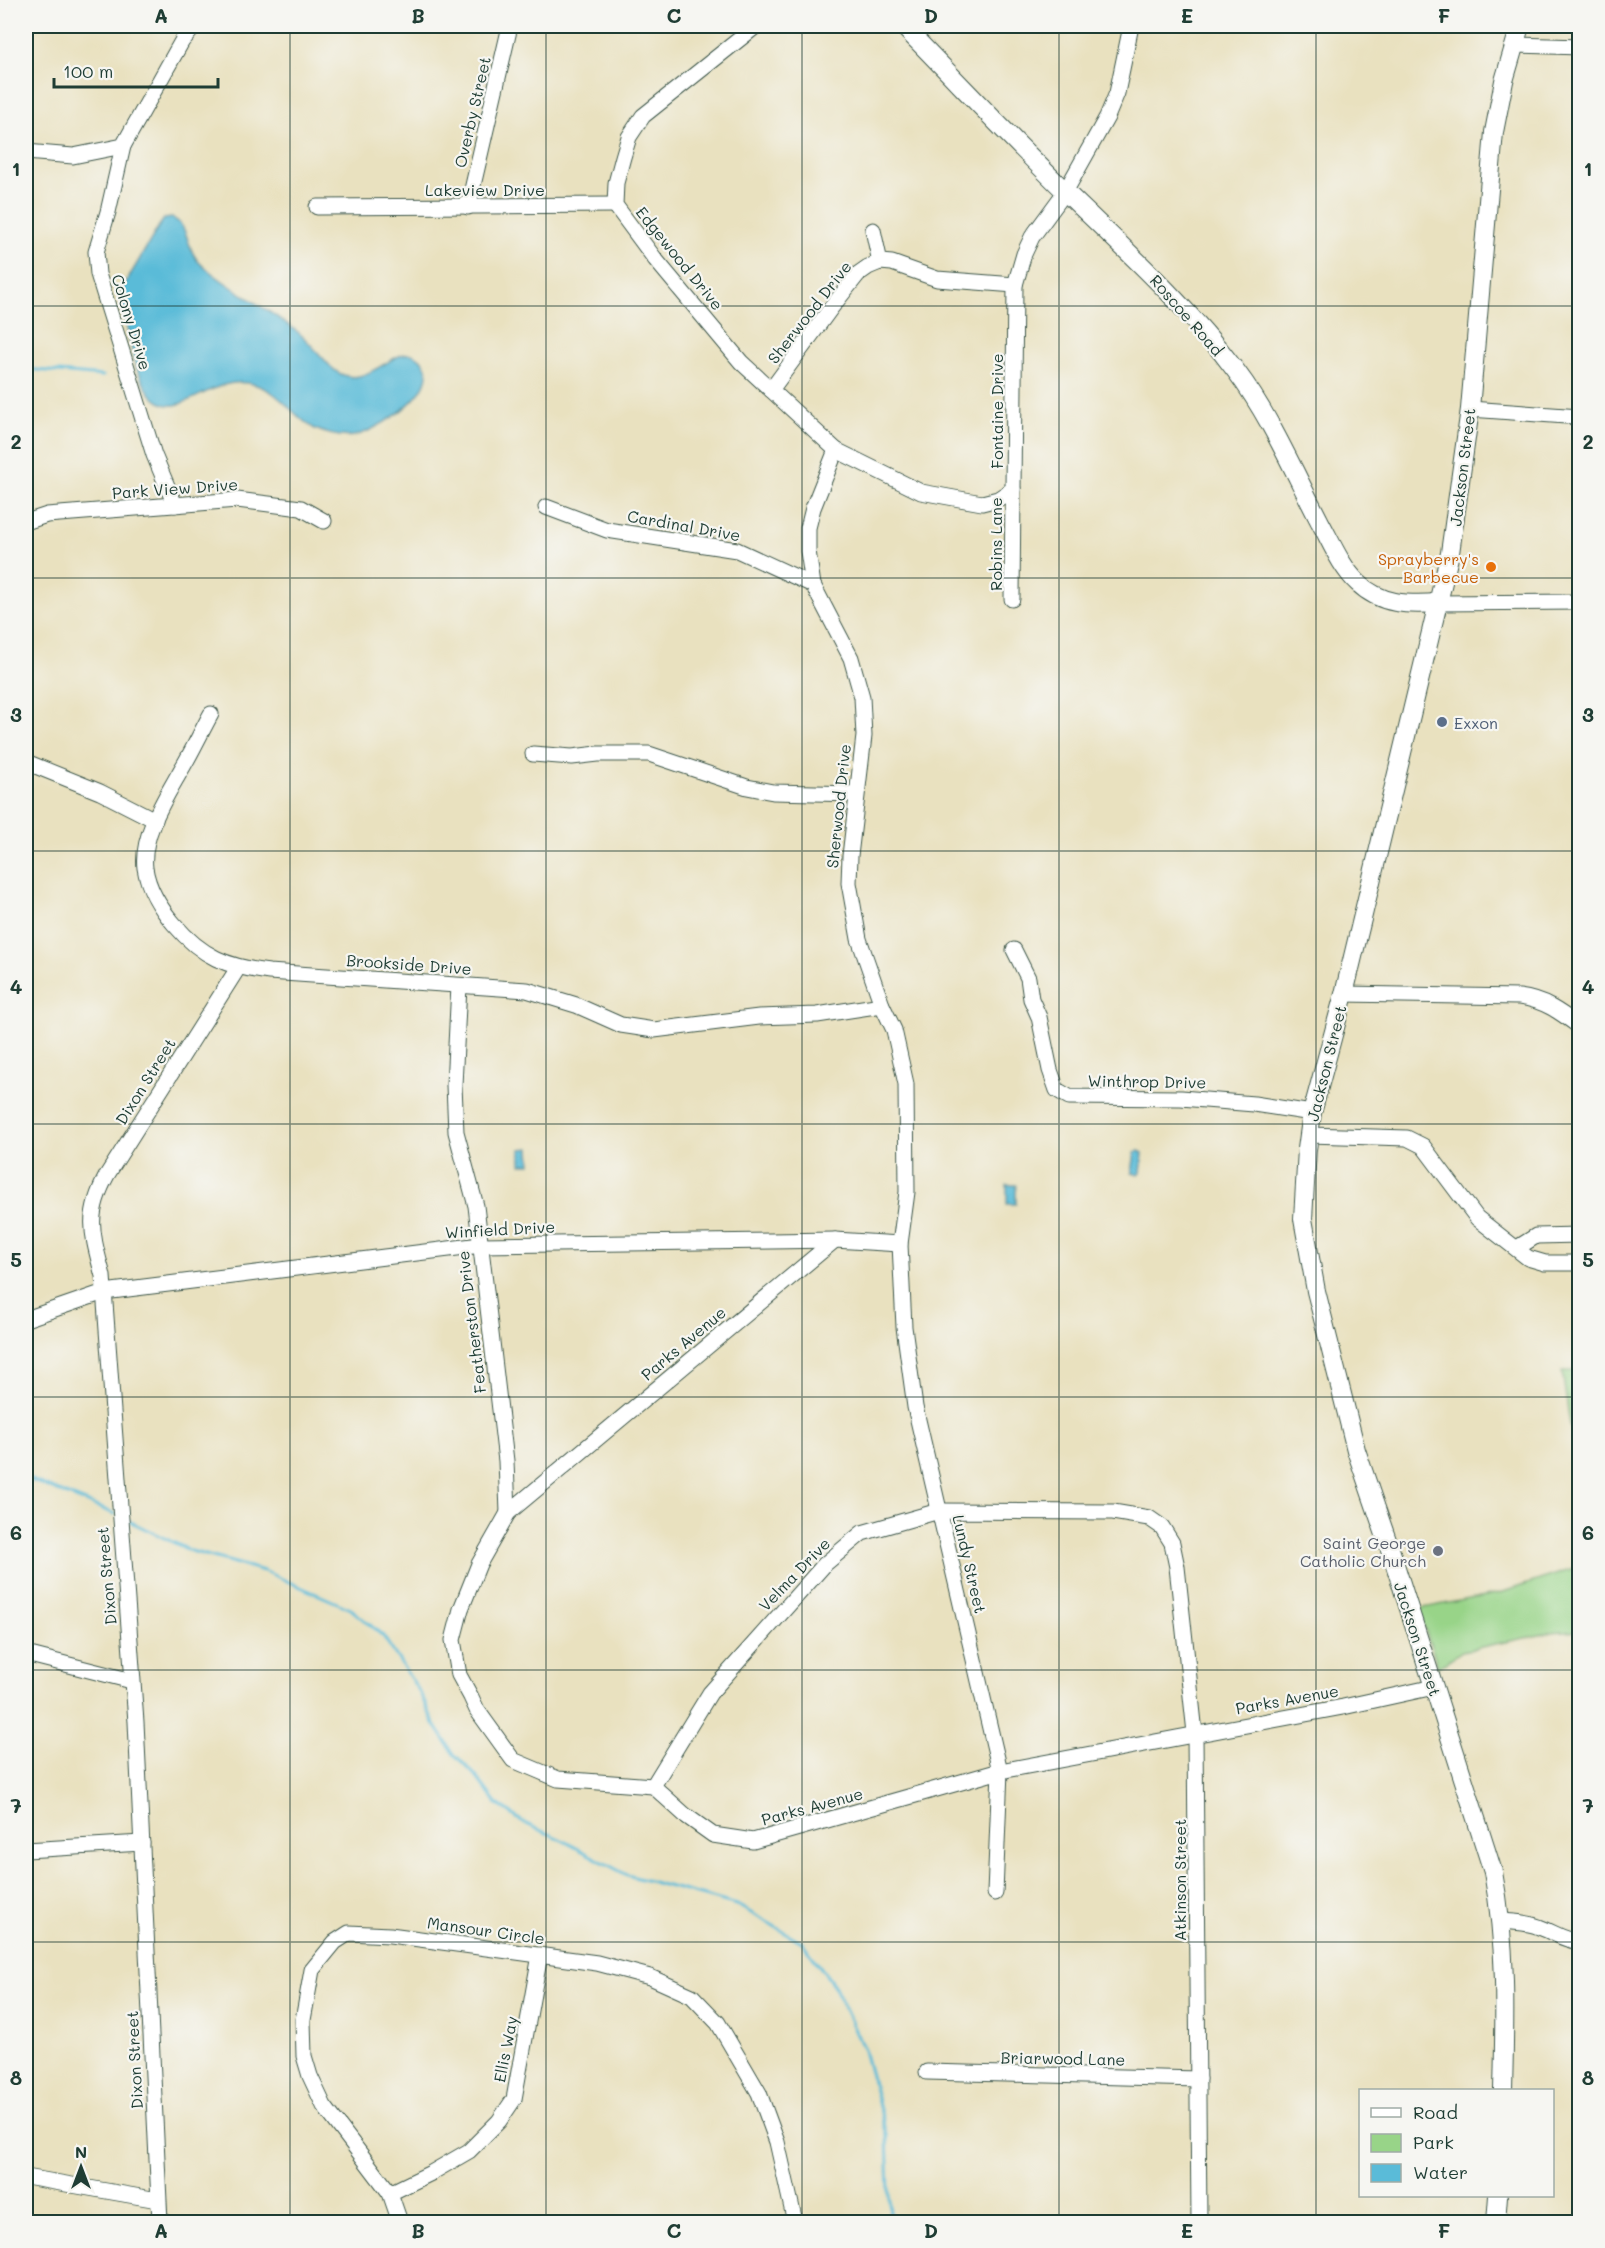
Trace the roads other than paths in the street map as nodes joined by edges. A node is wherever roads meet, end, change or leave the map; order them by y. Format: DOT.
graph roads {
  1 [pos="195,26"];
  2 [pos="510,26"];
  3 [pos="756,26"];
  4 [pos="903,26"];
  5 [pos="1131,26"];
  6 [pos="1520,26"];
  7 [pos="1514,45"];
  8 [pos="1580,47"];
  9 [pos="123,146"];
  10 [pos="26,152"];
  11 [pos="1065,192"];
  12 [pos="615,205"];
  13 [pos="317,207"];
  14 [pos="468,207"];
  15 [pos="873,230"];
  16 [pos="880,262"];
  17 [pos="1015,285"];
  18 [pos="771,390"];
  19 [pos="1470,410"];
  20 [pos="1580,417"];
  21 [pos="836,450"];
  22 [pos="1013,489"];
  23 [pos="175,505"];
  24 [pos="546,507"];
  25 [pos="324,521"];
  26 [pos="26,522"];
  27 [pos="813,585"];
  28 [pos="1012,599"];
  29 [pos="1580,602"];
  30 [pos="1438,603"];
  31 [pos="212,714"];
  32 [pos="532,754"];
  33 [pos="26,762"];
  34 [pos="856,794"];
  35 [pos="155,820"];
  36 [pos="1014,950"];
  37 [pos="238,968"];
  38 [pos="459,986"];
  39 [pos="1344,994"];
  40 [pos="882,1005"];
  41 [pos="1580,1027"];
  42 [pos="1312,1113"];
  43 [pos="1309,1135"];
  44 [pos="1580,1235"];
  45 [pos="835,1240"];
  46 [pos="900,1244"];
  47 [pos="481,1245"];
  48 [pos="1518,1248"];
  49 [pos="1580,1263"];
  50 [pos="104,1292"];
  51 [pos="26,1319"];
  52 [pos="939,1512"];
  53 [pos="508,1513"];
  54 [pos="1169,1539"];
  55 [pos="26,1653"];
  56 [pos="132,1680"];
  57 [pos="1434,1687"];
  58 [pos="1195,1733"];
  59 [pos="1000,1771"];
  60 [pos="653,1786"];
  61 [pos="142,1843"];
  62 [pos="26,1850"];
  63 [pos="995,1893"];
  64 [pos="1501,1921"];
  65 [pos="1580,1942"];
  66 [pos="540,1955"];
  67 [pos="927,2072"];
  68 [pos="1198,2079"];
  69 [pos="1503,2089"];
  70 [pos="26,2177"];
  71 [pos="390,2193"];
  72 [pos="1498,2197"];
  73 [pos="158,2200"];
  74 [pos="160,2223"];
  75 [pos="400,2223"];
  76 [pos="795,2223"];
  77 [pos="1199,2223"];
  78 [pos="1496,2223"];
  1 -- 9 [label="street, Colony Drive"];
  2 -- 14 [label="street, Overby Street"];
  3 -- 12 [label="street, Edgewood Drive"];
  4 -- 11 [label="main road, Roscoe Road"];
  5 -- 11 [label="street, Fontaine Drive"];
  6 -- 7 [label="main road, Jackson Street"];
  7 -- 8 [label="street"];
  7 -- 19 [label="main road, Jackson Street"];
  9 -- 10 [label="street"];
  9 -- 23 [label="street, Colony Drive"];
  11 -- 17 [label="street, Fontaine Drive"];
  11 -- 30 [label="main road, Roscoe Road"];
  12 -- 14 [label="street, Lakeview Drive"];
  12 -- 18 [label="street, Edgewood Drive"];
  13 -- 14 [label="street, Lakeview Drive"];
  15 -- 16 [label="street"];
  16 -- 17 [label="street"];
  16 -- 18 [label="street, Sherwood Drive"];
  17 -- 22 [label="street, Fontaine Drive"];
  18 -- 21 [label="street, Edgewood Drive"];
  19 -- 20 [label="street"];
  19 -- 30 [label="main road, Jackson Street"];
  21 -- 22 [label="street, Fontaine Drive"];
  21 -- 27 [label="street, Sherwood Drive"];
  22 -- 28 [label="street, Robins Lane"];
  23 -- 25 [label="street, Park View Drive"];
  23 -- 26 [label="street, Park View Drive"];
  24 -- 27 [label="street, Cardinal Drive"];
  27 -- 34 [label="street, Sherwood Drive"];
  29 -- 30 [label="street"];
  30 -- 39 [label="main road, Jackson Street"];
  31 -- 35 [label="street, Brookside Drive"];
  32 -- 34 [label="street"];
  33 -- 35 [label="street"];
  34 -- 40 [label="street, Sherwood Drive"];
  35 -- 37 [label="street, Brookside Drive"];
  36 -- 42 [label="street, Winthrop Drive"];
  37 -- 38 [label="street, Brookside Drive"];
  37 -- 50 [label="street, Dixon Street"];
  38 -- 40 [label="street, Brookside Drive"];
  38 -- 47 [label="street, Featherston Drive"];
  39 -- 41 [label="street"];
  39 -- 42 [label="main road, Jackson Street"];
  40 -- 46 [label="street, Sherwood Drive"];
  42 -- 43 [label="main road, Jackson Street"];
  43 -- 48 [label="street"];
  43 -- 57 [label="main road, Jackson Street"];
  44 -- 48 [label="street"];
  45 -- 46 [label="street, Winfield Drive"];
  45 -- 47 [label="street, Winfield Drive"];
  45 -- 53 [label="street, Parks Avenue"];
  46 -- 52 [label="street, Lundy Street"];
  47 -- 50 [label="street, Winfield Drive"];
  47 -- 53 [label="street, Featherston Drive"];
  48 -- 49 [label="street"];
  50 -- 51 [label="street, Winfield Drive"];
  50 -- 56 [label="street, Dixon Street"];
  52 -- 54 [label="street, Velma Drive"];
  52 -- 59 [label="street, Lundy Street"];
  52 -- 60 [label="street, Velma Drive"];
  53 -- 60 [label="street, Parks Avenue"];
  54 -- 58 [label="street, Atkinson Street"];
  55 -- 56 [label="street"];
  56 -- 61 [label="street, Dixon Street"];
  57 -- 58 [label="street, Parks Avenue"];
  57 -- 64 [label="main road, Jackson Street"];
  58 -- 59 [label="street, Parks Avenue"];
  58 -- 68 [label="street, Atkinson Street"];
  59 -- 60 [label="street, Parks Avenue"];
  59 -- 63 [label="street, Lundy Street"];
  61 -- 62 [label="street"];
  61 -- 73 [label="street, Dixon Street"];
  64 -- 65 [label="street"];
  64 -- 69 [label="main road, Jackson Street"];
  66 -- 71 [label="street, Ellis Way"];
  66 -- 71 [label="street, Mansour Circle"];
  66 -- 76 [label="street, Mansour Circle"];
  67 -- 68 [label="street, Briarwood Lane"];
  68 -- 77 [label="street, Atkinson Street"];
  70 -- 73 [label="street"];
  71 -- 75 [label="street, Mansour Circle"];
  72 -- 78 [label="main road"];
  73 -- 74 [label="street, Dixon Street"];
}
